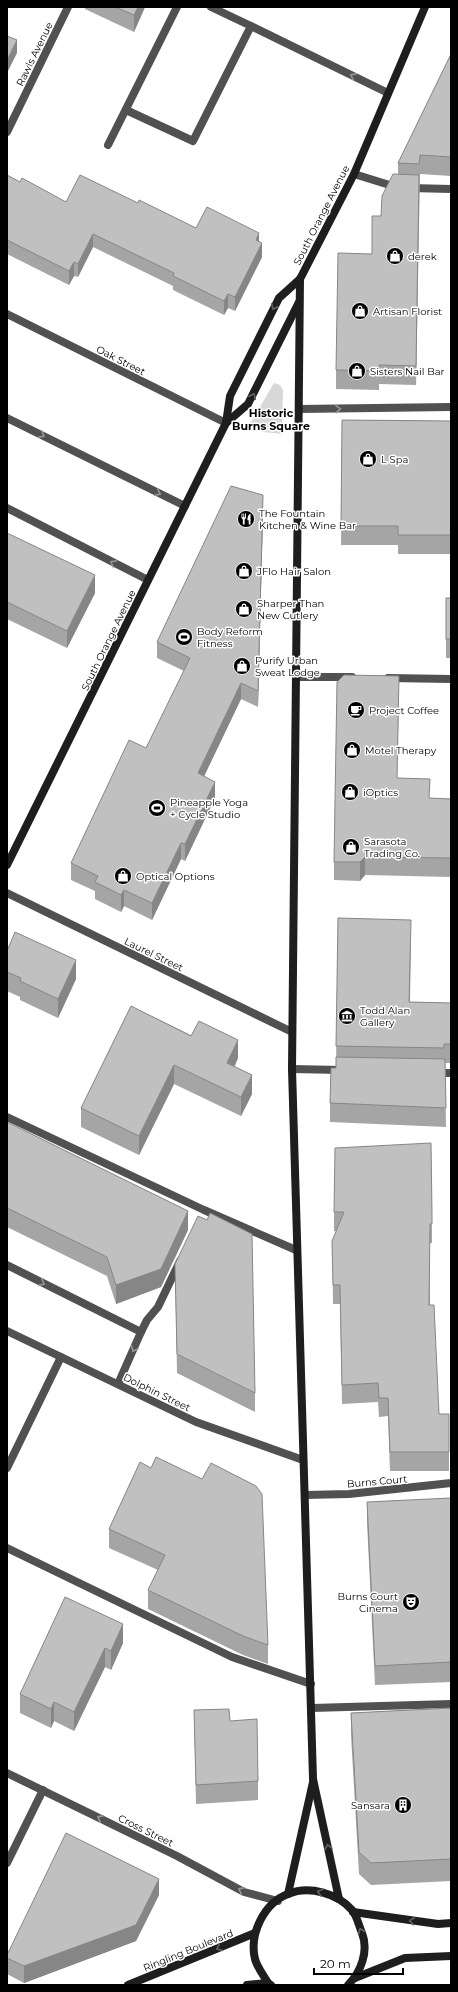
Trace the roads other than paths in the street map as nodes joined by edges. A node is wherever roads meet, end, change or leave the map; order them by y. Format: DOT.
graph roads {
  1 [pos="68,7"];
  2 [pos="176,7"];
  3 [pos="211,7"];
  4 [pos="425,7"];
  5 [pos="251,26"];
  6 [pos="388,93"];
  7 [pos="126,110"];
  8 [pos="7,132"];
  9 [pos="108,145"];
  10 [pos="354,174"];
  11 [pos="451,189"];
  12 [pos="300,279"];
  13 [pos="300,300"];
  14 [pos="7,314"];
  15 [pos="451,407"];
  16 [pos="299,409"];
  17 [pos="7,418"];
  18 [pos="226,423"];
  19 [pos="185,506"];
  20 [pos="7,508"];
  21 [pos="148,580"];
  22 [pos="296,677"];
  23 [pos="364,678"];
  24 [pos="380,678"];
  25 [pos="451,679"];
  26 [pos="7,865"];
  27 [pos="7,893"];
  28 [pos="292,1032"];
  29 [pos="292,1069"];
  30 [pos="352,1071"];
  31 [pos="428,1073"];
  32 [pos="451,1073"];
  33 [pos="7,1117"];
  34 [pos="296,1250"];
  35 [pos="184,1251"];
  36 [pos="7,1265"];
  37 [pos="7,1331"];
  38 [pos="142,1332"];
  39 [pos="61,1357"];
  40 [pos="118,1384"];
  41 [pos="303,1460"];
  42 [pos="7,1468"];
  43 [pos="451,1483"];
  44 [pos="304,1495"];
  45 [pos="7,1548"];
  46 [pos="311,1684"];
  47 [pos="451,1704"];
  48 [pos="312,1708"];
  49 [pos="7,1773"];
  50 [pos="313,1779"];
  51 [pos="43,1790"];
  52 [pos="7,1863"];
  53 [pos="288,1894"];
  54 [pos="339,1899"];
  55 [pos="278,1901"];
  56 [pos="353,1912"];
  57 [pos="451,1923"];
  58 [pos="255,1933"];
  59 [pos="451,1956"];
  60 [pos="355,1978"];
  61 [pos="269,1984"];
  62 [pos="128,1985"];
  63 [pos="247,1985"];
  64 [pos="348,1985"];
  1 -- 8 [label="street, Rawls Avenue"];
  2 -- 7 [label="street"];
  3 -- 5 [label="street"];
  4 -- 6 [label="street, South Orange Avenue"];
  6 -- 5 [label="street, one-way"];
  5 -- 7 [label="street"];
  6 -- 10 [label="street, South Orange Avenue"];
  7 -- 9 [label="street"];
  10 -- 11 [label="street"];
  10 -- 12 [label="street, South Orange Avenue"];
  12 -- 13 [label="street"];
  12 -- 18 [label="street, South Orange Avenue, one-way"];
  13 -- 16 [label="street"];
  18 -- 13 [label="street, South Orange Avenue, one-way"];
  14 -- 18 [label="street, Oak Street"];
  16 -- 15 [label="street, one-way"];
  16 -- 22 [label="street"];
  17 -- 19 [label="street, one-way"];
  18 -- 19 [label="street, South Orange Avenue"];
  19 -- 21 [label="street, South Orange Avenue"];
  21 -- 20 [label="street, one-way"];
  21 -- 26 [label="street, South Orange Avenue"];
  22 -- 23 [label="street"];
  22 -- 28 [label="street"];
  24 -- 25 [label="street"];
  27 -- 28 [label="street, Laurel Street"];
  28 -- 29 [label="street"];
  29 -- 30 [label="street"];
  29 -- 34 [label="street"];
  31 -- 32 [label="street"];
  33 -- 34 [label="street"];
  34 -- 41 [label="street"];
  35 -- 38 [label="street"];
  36 -- 38 [label="street, one-way"];
  37 -- 39 [label="street, Dolphin Street"];
  38 -- 40 [label="street, one-way"];
  39 -- 40 [label="street, Dolphin Street"];
  39 -- 42 [label="street"];
  40 -- 41 [label="street, Dolphin Street"];
  41 -- 44 [label="street"];
  43 -- 44 [label="street, Burns Court"];
  44 -- 46 [label="street"];
  45 -- 46 [label="street"];
  46 -- 48 [label="street"];
  47 -- 48 [label="street"];
  48 -- 50 [label="street"];
  49 -- 51 [label="street, Cross Street"];
  50 -- 53 [label="street"];
  54 -- 50 [label="street, one-way"];
  51 -- 52 [label="street"];
  55 -- 51 [label="street, Cross Street, one-way"];
  54 -- 53 [label="street, one-way"];
  53 -- 55 [label="street"];
  54 -- 56 [label="street"];
  55 -- 58 [label="street"];
  57 -- 56 [label="street, one-way"];
  60 -- 56 [label="street, one-way"];
  58 -- 61 [label="street"];
  58 -- 62 [label="street, Ringling Boulevard, one-way"];
  59 -- 60 [label="street"];
  60 -- 64 [label="street"];
  61 -- 63 [label="street"];
}
